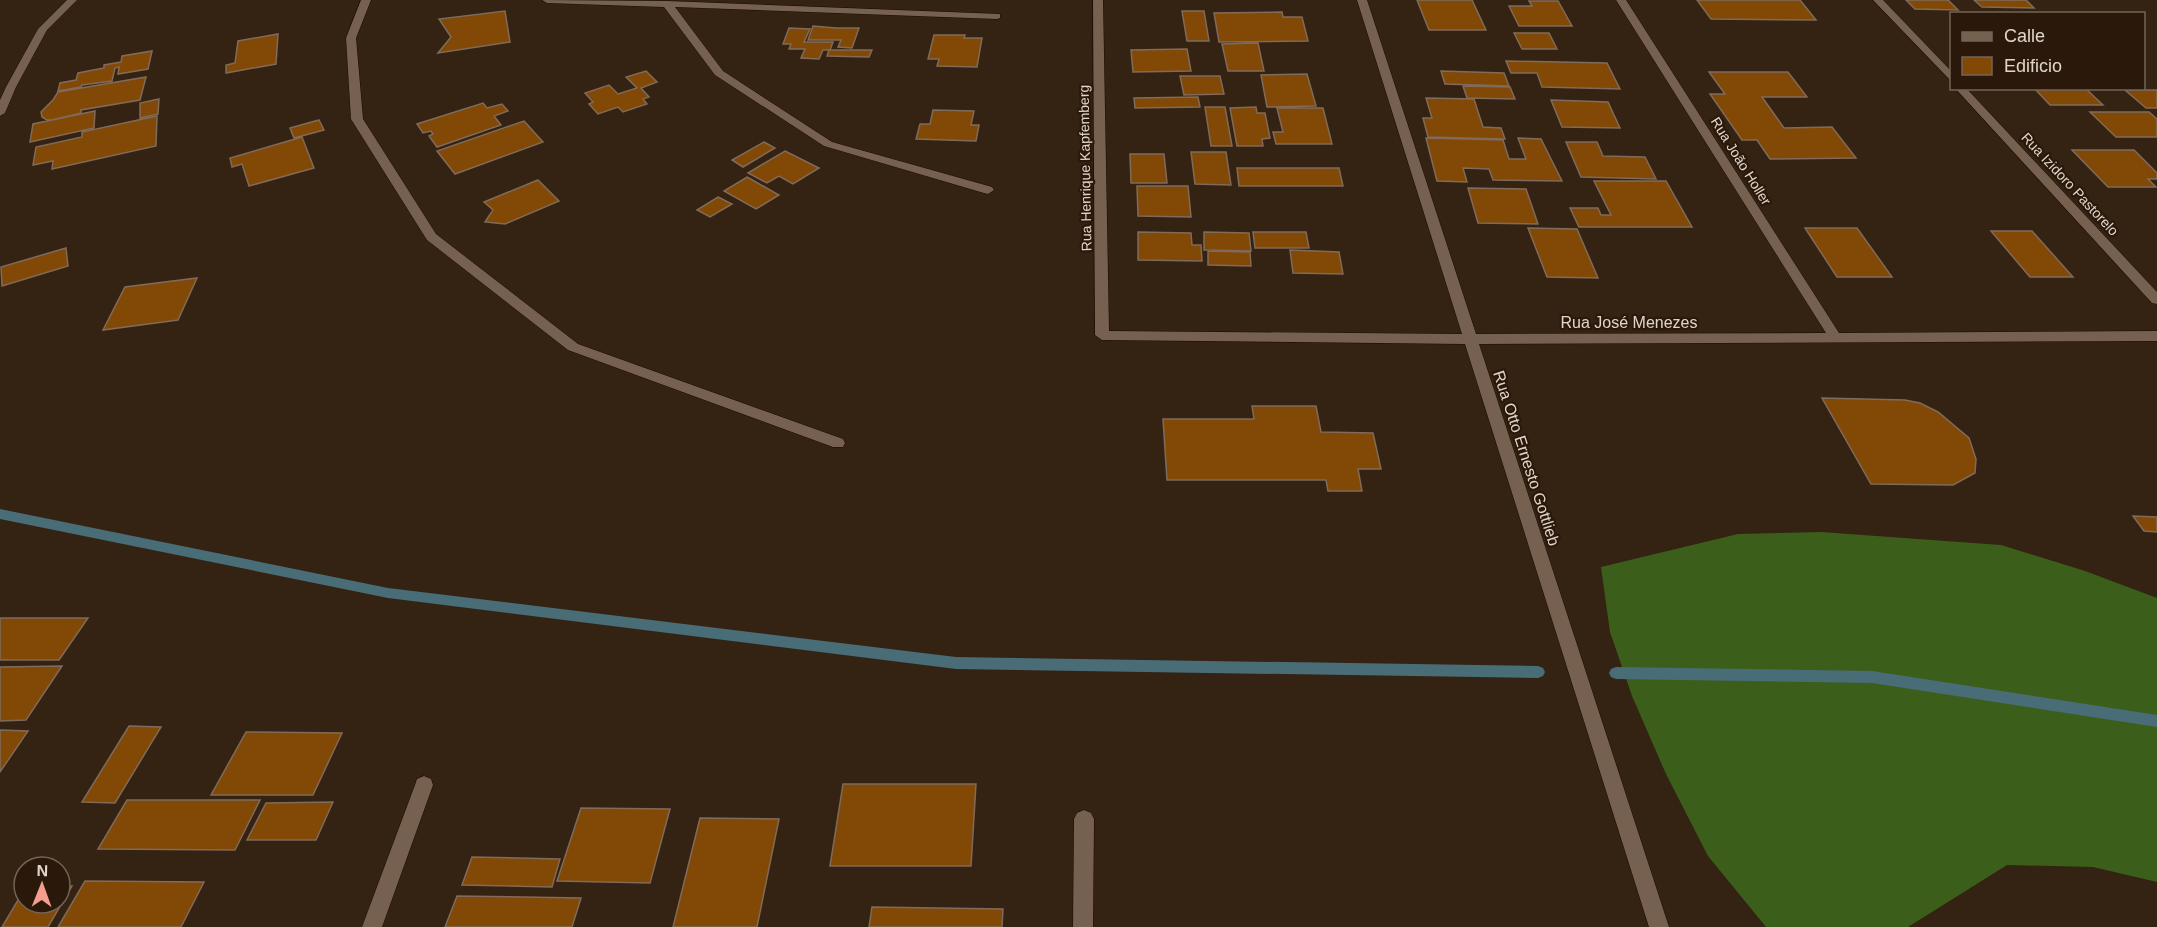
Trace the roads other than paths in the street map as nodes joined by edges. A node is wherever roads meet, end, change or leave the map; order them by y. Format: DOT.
graph roads {
  1 [pos="72,0"];
  2 [pos="366,0"];
  3 [pos="547,0"];
  4 [pos="1098,0"];
  5 [pos="1362,0"];
  6 [pos="1622,0"];
  7 [pos="1878,0"];
  8 [pos="667,4"];
  9 [pos="997,16"];
  10 [pos="1950,77"];
  11 [pos="1962,90"];
  12 [pos="0,113"];
  13 [pos="988,190"];
  14 [pos="2157,300"];
  15 [pos="1102,335"];
  16 [pos="2157,336"];
  17 [pos="1835,337"];
  18 [pos="1469,339"];
  19 [pos="838,443"];
  20 [pos="424,785"];
  21 [pos="1084,819"];
  22 [pos="372,927"];
  23 [pos="1083,927"];
  24 [pos="1659,927"];
  1 -- 12 [label="street"];
  2 -- 19 [label="street"];
  3 -- 8 [label="street"];
  4 -- 15 [label="street, Rua Henrique Kapfemberg"];
  5 -- 18 [label="street, Rua Otto Ernesto Gottlieb"];
  6 -- 17 [label="street, Rua João Holler"];
  7 -- 10 [label="street"];
  8 -- 9 [label="street"];
  8 -- 13 [label="street"];
  11 -- 14 [label="street, Rua Izidoro Pastorelo"];
  15 -- 18 [label="street, Rua José Menezes"];
  16 -- 17 [label="street, Rua José Menezes"];
  17 -- 18 [label="street, Rua José Menezes"];
  18 -- 24 [label="street, Rua Otto Ernesto Gottlieb"];
  20 -- 22 [label="street"];
  21 -- 23 [label="street"];
}
